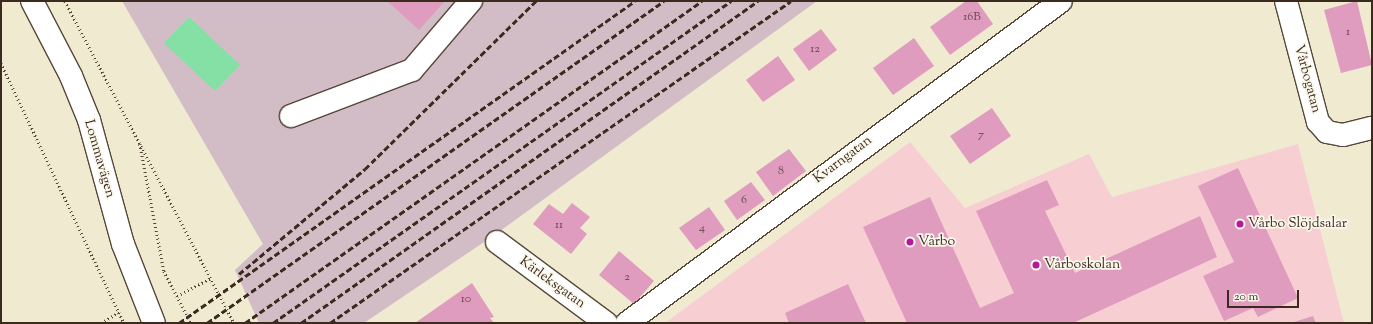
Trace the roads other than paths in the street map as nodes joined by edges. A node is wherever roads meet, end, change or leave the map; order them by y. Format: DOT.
graph roads {
  1 [pos="32,1"];
  2 [pos="471,1"];
  3 [pos="1061,1"];
  4 [pos="1286,1"];
  5 [pos="291,116"];
  6 [pos="1372,128"];
  7 [pos="497,242"];
  8 [pos="154,323"];
  9 [pos="606,323"];
  10 [pos="627,323"];
  1 -- 8 [label="street, Lommavägen"];
  2 -- 5 [label="street"];
  3 -- 10 [label="street, Kvarngatan"];
  4 -- 6 [label="street, Vårbogatan"];
  7 -- 9 [label="street, Kärleksgatan"];
}
